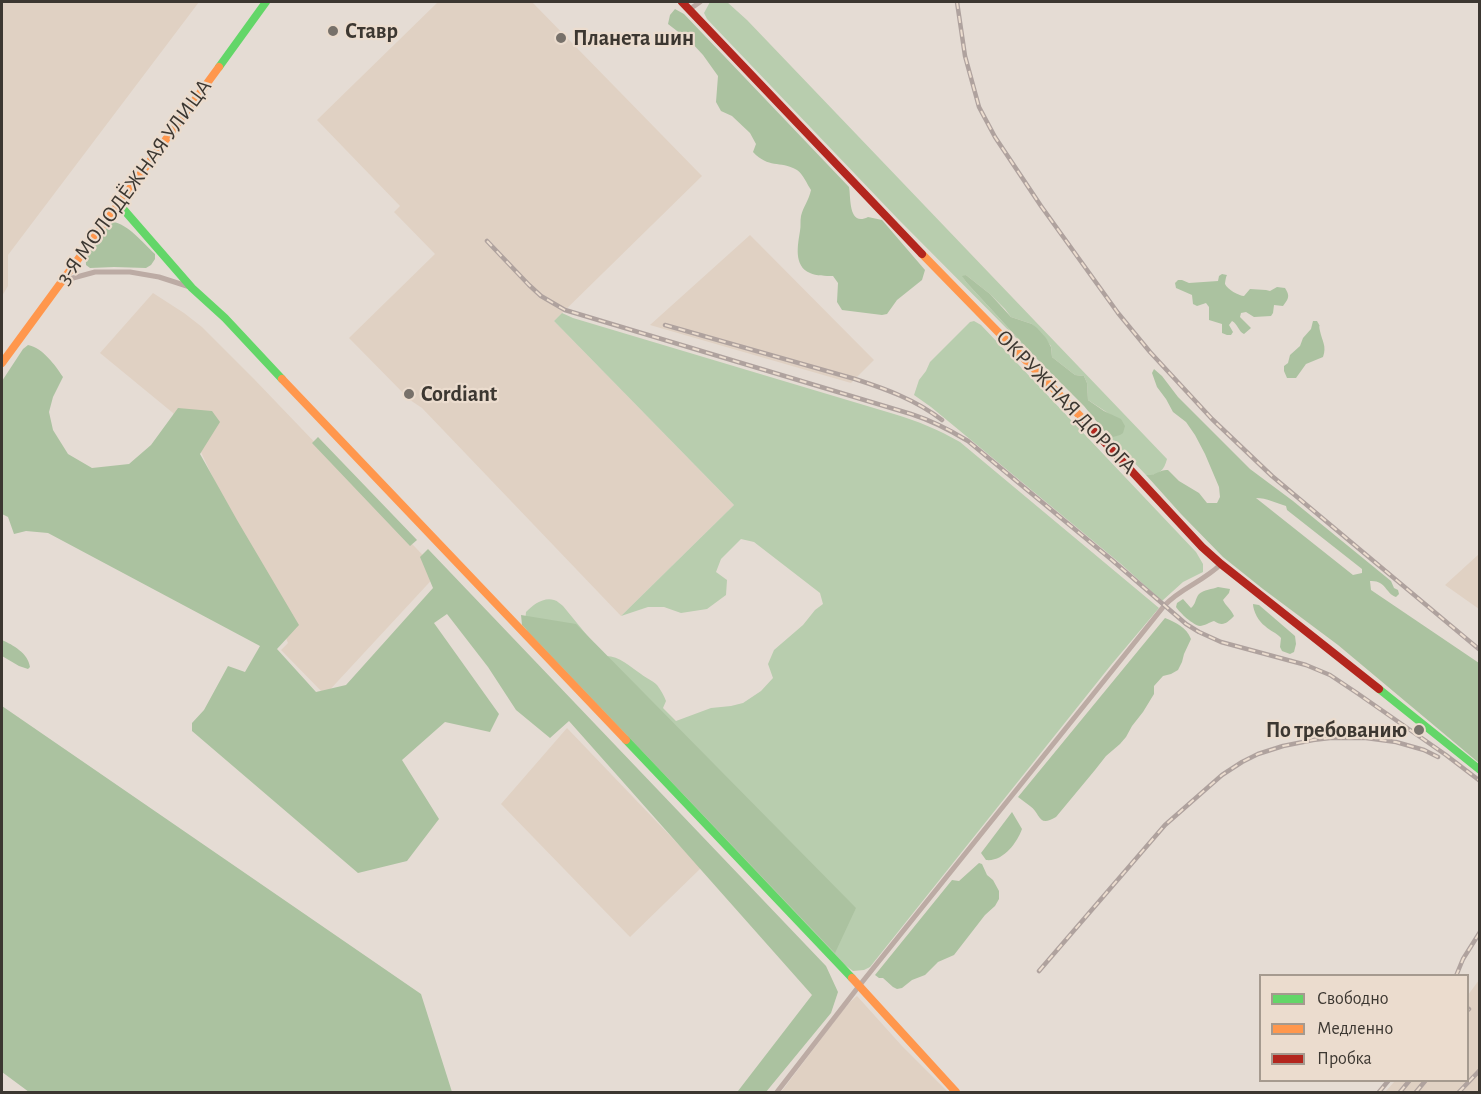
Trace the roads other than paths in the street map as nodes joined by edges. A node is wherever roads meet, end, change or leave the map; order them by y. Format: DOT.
graph roads {
  1 [pos="266,2"];
  2 [pos="682,2"];
  3 [pos="700,2"];
  4 [pos="690,9"];
  5 [pos="118,203"];
  6 [pos="61,281"];
  7 [pos="192,288"];
  8 [pos="2,363"];
  9 [pos="1221,564"];
  10 [pos="1479,770"];
  11 [pos="859,986"];
  12 [pos="777,1092"];
  13 [pos="956,1092"];
  1 -- 5 [label="main road, 3-Я МОЛОДЁЖНАЯ УЛИЦА"];
  2 -- 4 [label="main road, ОКРУЖНАЯ ДОРОГА"];
  3 -- 4 [label="street"];
  4 -- 9 [label="main road, ОКРУЖНАЯ ДОРОГА"];
  5 -- 6 [label="main road, 3-Я МОЛОДЁЖНАЯ УЛИЦА"];
  5 -- 7 [label="main road"];
  6 -- 7 [label="street"];
  6 -- 8 [label="main road, 3-Я МОЛОДЁЖНАЯ УЛИЦА"];
  7 -- 11 [label="main road"];
  9 -- 10 [label="main road, ОКРУЖНАЯ ДОРОГА"];
  9 -- 11 [label="street"];
  11 -- 12 [label="street"];
  11 -- 13 [label="main road"];
}
